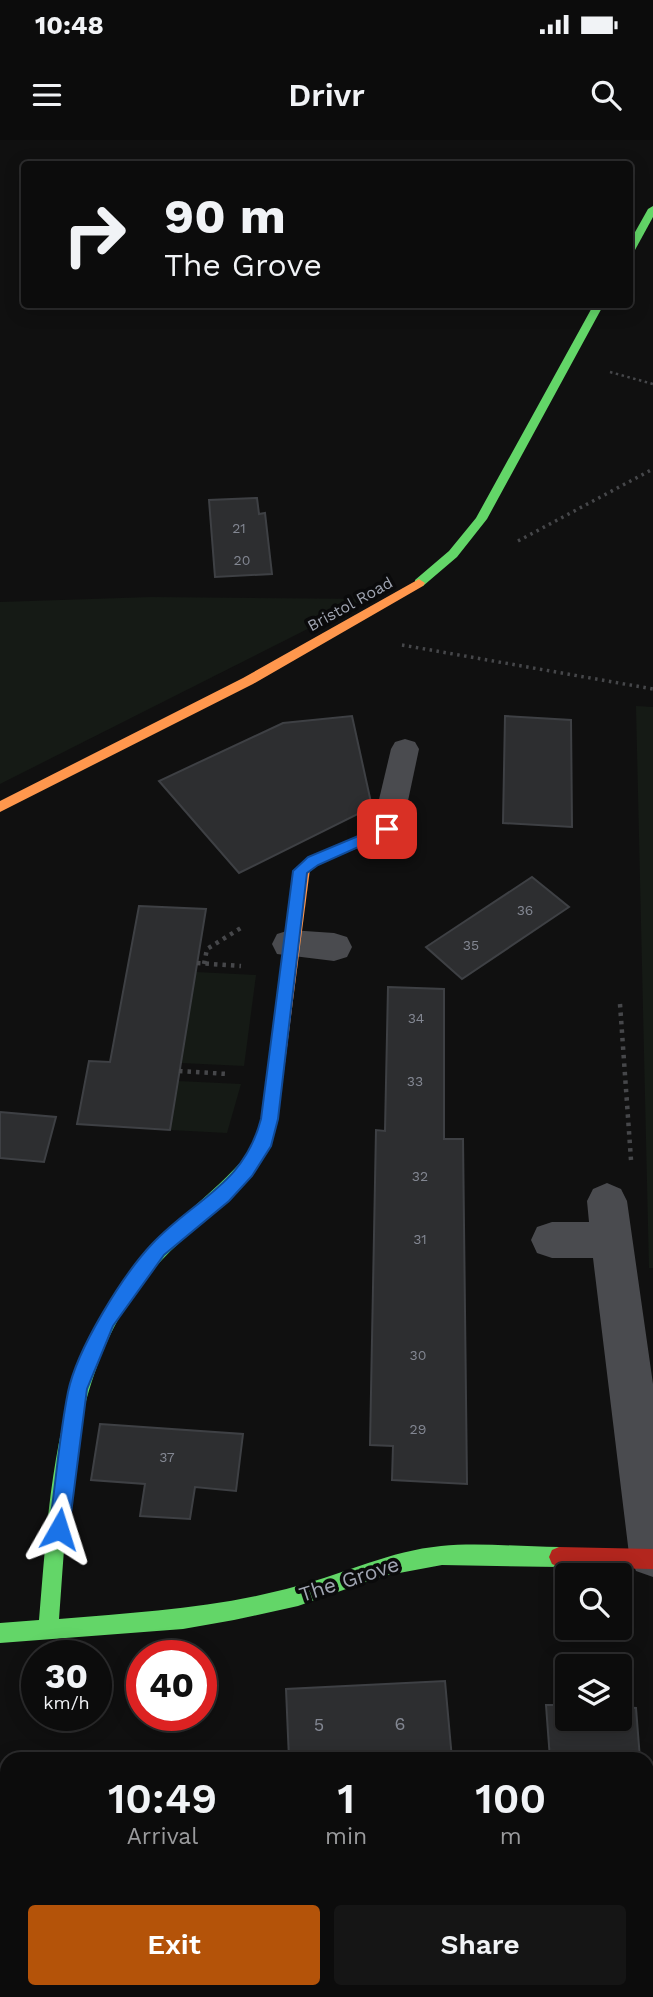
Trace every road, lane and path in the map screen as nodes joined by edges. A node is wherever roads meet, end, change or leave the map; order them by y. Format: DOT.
graph roads {
  1 [pos="653,209"];
  2 [pos="633,245"];
  3 [pos="597,308"];
  4 [pos="653,469"];
  5 [pos="453,554"];
  6 [pos="333,633"];
  7 [pos="653,689"];
  8 [pos="405,749"];
  9 [pos="0,807"];
  10 [pos="387,829"];
  11 [pos="290,944"];
  12 [pos="334,947"];
  13 [pos="620,1003"];
  14 [pos="610,1220"];
  15 [pos="552,1240"];
  16 [pos="653,1556"];
  17 [pos="48,1629"];
  18 [pos="0,1633"];
  1 -- 2 [label="main road"];
  3 -- 5 [label="main road, Bristol Road"];
  4 -- 5 [label="path"];
  5 -- 6 [label="main road, Bristol Road"];
  6 -- 7 [label="path"];
  6 -- 9 [label="main road, Bristol Road"];
  8 -- 10 [label="lane"];
  10 -- 11 [label="main road"];
  11 -- 12 [label="street"];
  11 -- 17 [label="main road"];
  13 -- 14 [label="path"];
  14 -- 15 [label="street"];
  14 -- 16 [label="street, The Grove"];
  16 -- 17 [label="main road, The Grove"];
  17 -- 18 [label="main road, The Grove"];
}
